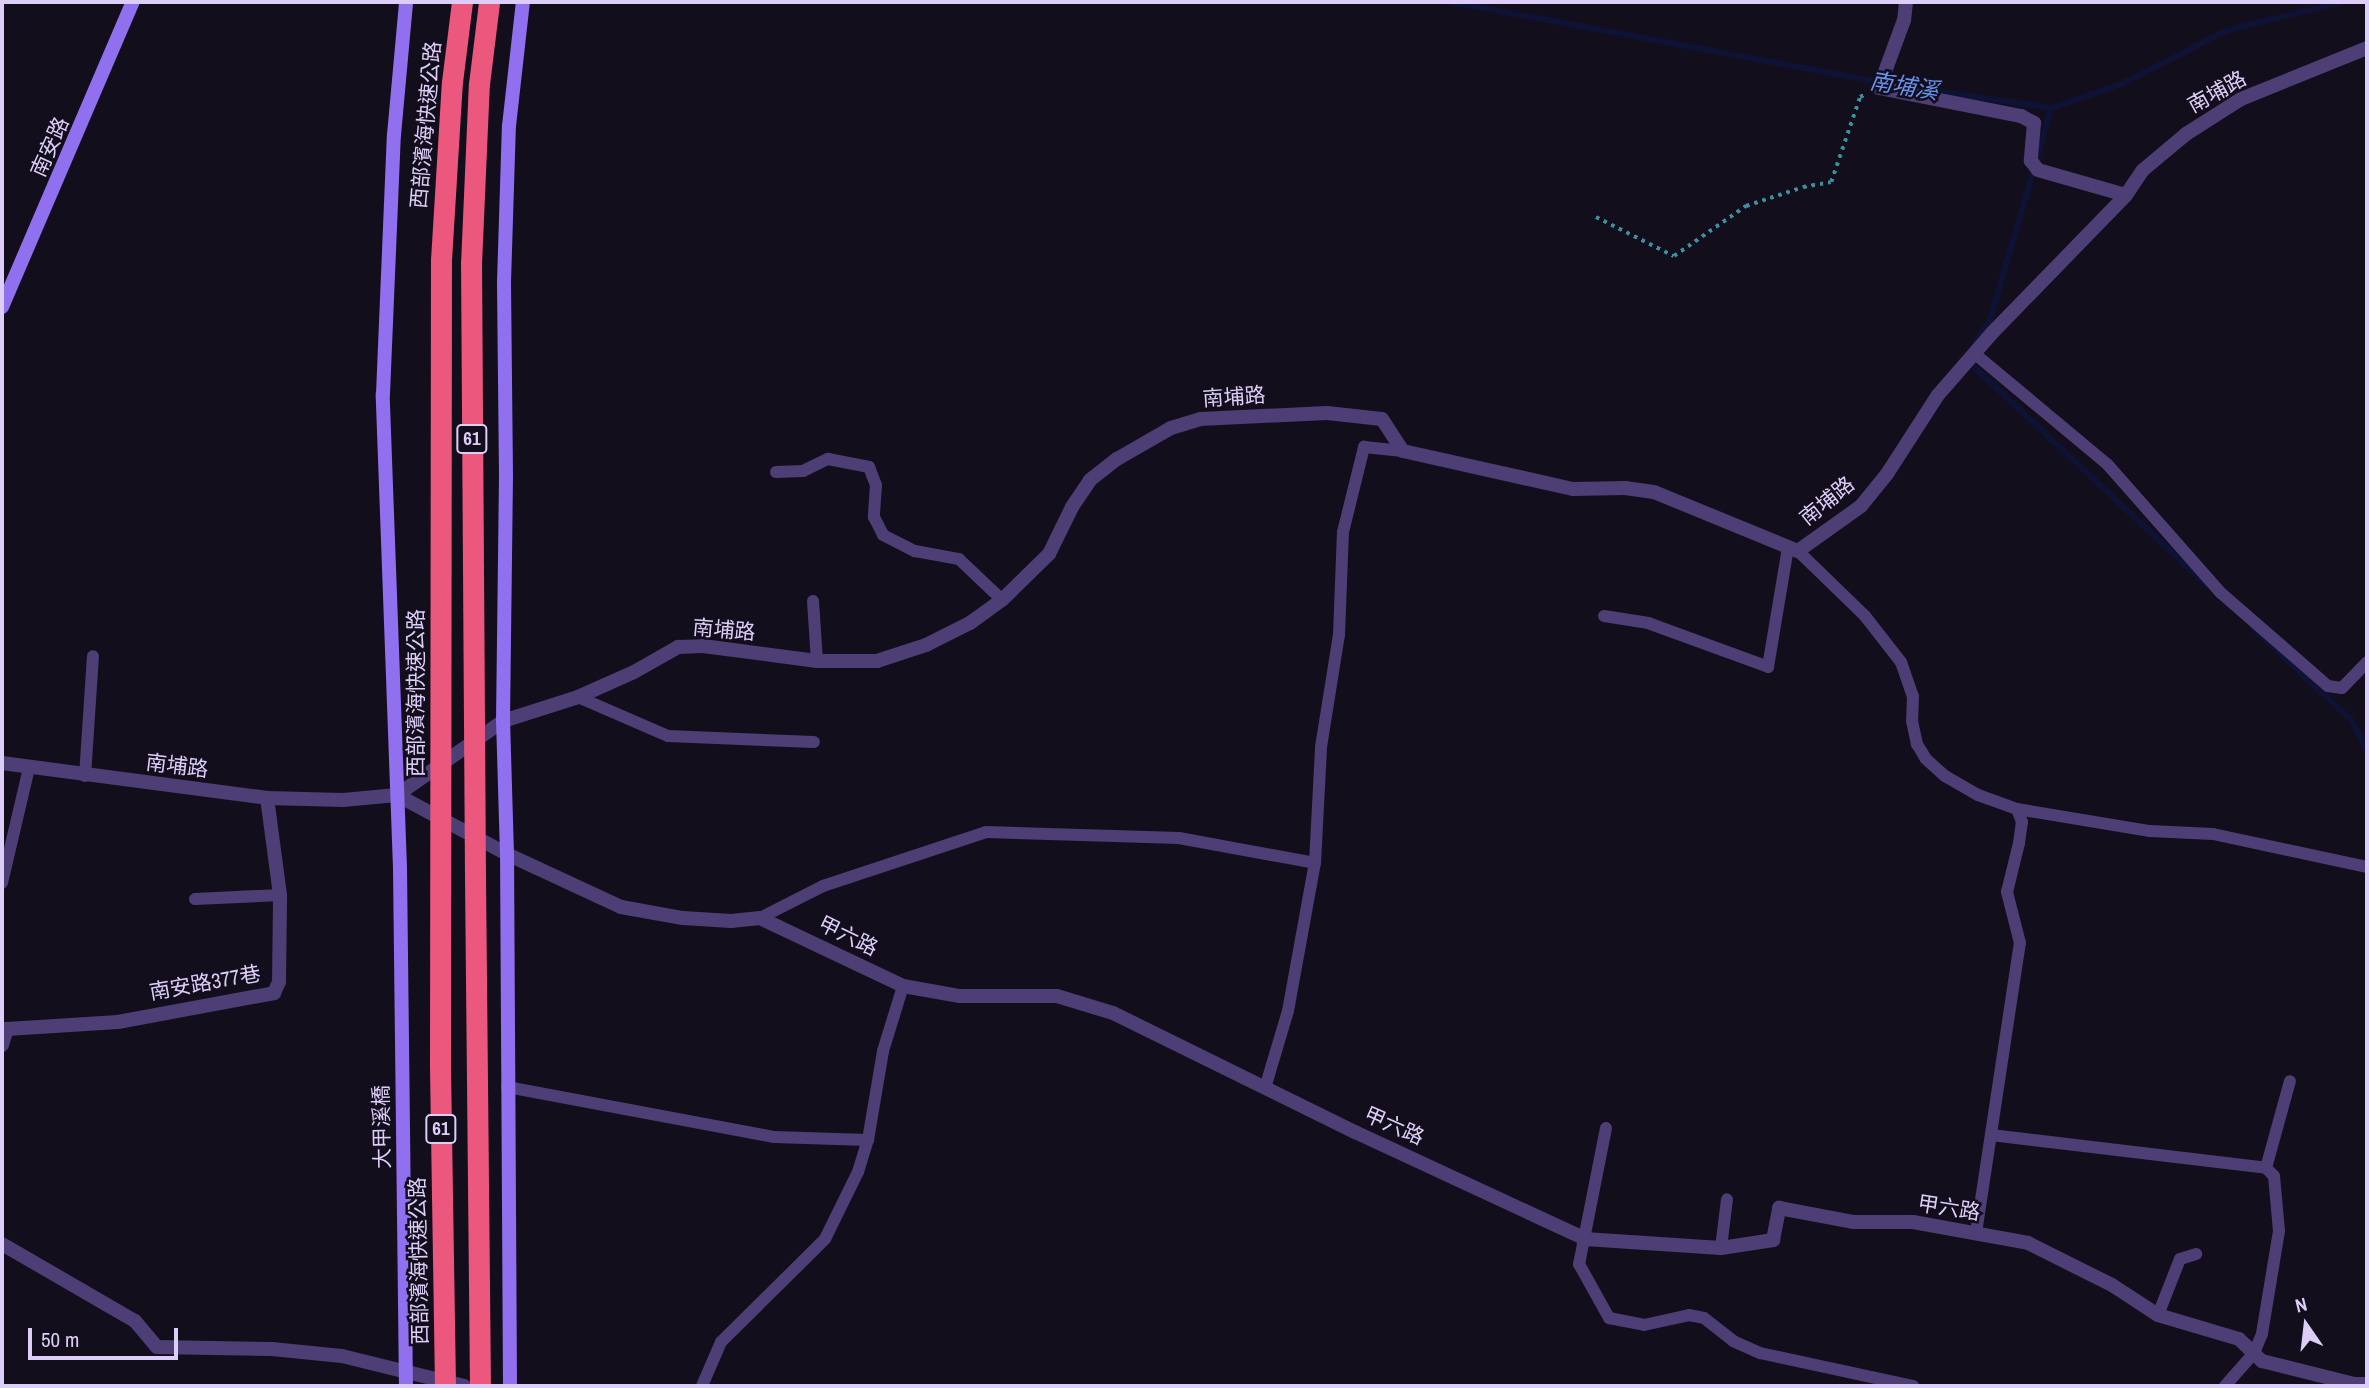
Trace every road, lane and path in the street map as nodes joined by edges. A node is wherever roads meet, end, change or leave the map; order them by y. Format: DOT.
graph roads {
  1 [pos="133,2"];
  2 [pos="406,2"];
  3 [pos="462,2"];
  4 [pos="489,2"];
  5 [pos="523,2"];
  6 [pos="1906,2"];
  7 [pos="2367,48"];
  8 [pos="1879,88"];
  9 [pos="2126,195"];
  10 [pos="1596,217"];
  11 [pos="2,307"];
  12 [pos="1975,354"];
  13 [pos="1403,452"];
  14 [pos="776,472"];
  15 [pos="1793,550"];
  16 [pos="1002,600"];
  17 [pos="813,601"];
  18 [pos="1604,616"];
  19 [pos="93,656"];
  20 [pos="817,661"];
  21 [pos="2367,662"];
  22 [pos="578,698"];
  23 [pos="503,721"];
  24 [pos="814,742"];
  25 [pos="2,763"];
  26 [pos="29,768"];
  27 [pos="85,776"];
  28 [pos="397,795"];
  29 [pos="267,798"];
  30 [pos="2018,809"];
  31 [pos="507,854"];
  32 [pos="1315,863"];
  33 [pos="2367,867"];
  34 [pos="2,883"];
  35 [pos="280,895"];
  36 [pos="195,899"];
  37 [pos="760,918"];
  38 [pos="903,986"];
  39 [pos="2,1045"];
  40 [pos="2290,1081"];
  41 [pos="507,1087"];
  42 [pos="1265,1088"];
  43 [pos="1606,1128"];
  44 [pos="1991,1135"];
  45 [pos="868,1140"];
  46 [pos="2266,1168"];
  47 [pos="1727,1199"];
  48 [pos="1976,1233"];
  49 [pos="1585,1239"];
  50 [pos="2,1244"];
  51 [pos="1721,1248"];
  52 [pos="2196,1254"];
  53 [pos="2158,1315"];
  54 [pos="2254,1353"];
  55 [pos="2367,1384"];
  56 [pos="406,1386"];
  57 [pos="445,1386"];
  58 [pos="464,1386"];
  59 [pos="480,1386"];
  60 [pos="510,1386"];
  61 [pos="702,1386"];
  62 [pos="1913,1386"];
  63 [pos="2225,1386"];
  1 -- 11 [label="street, 南安路"];
  2 -- 28 [label="street, 大甲溪橋"];
  3 -- 57 [label="highway, 西部濱海快速公路 / 61, bridge"];
  4 -- 59 [label="highway, 61, bridge"];
  5 -- 23 [label="street"];
  6 -- 8 [label="street"];
  7 -- 9 [label="street, 南埔路"];
  8 -- 9 [label="street"];
  8 -- 10 [label="path"];
  9 -- 12 [label="street, 南埔路"];
  12 -- 15 [label="street, 南埔路"];
  12 -- 21 [label="lane"];
  13 -- 15 [label="street, 南埔路"];
  13 -- 16 [label="street, 南埔路"];
  13 -- 32 [label="lane"];
  14 -- 16 [label="lane"];
  15 -- 18 [label="lane"];
  15 -- 30 [label="lane"];
  16 -- 20 [label="street, 南埔路"];
  17 -- 20 [label="lane"];
  19 -- 27 [label="lane"];
  20 -- 22 [label="street, 南埔路"];
  22 -- 23 [label="street, 南埔路"];
  22 -- 24 [label="lane"];
  23 -- 28 [label="street, 南埔路"];
  23 -- 31 [label="street"];
  25 -- 26 [label="street, 南埔路"];
  26 -- 27 [label="street, 南埔路"];
  26 -- 34 [label="lane"];
  27 -- 29 [label="street, 南埔路"];
  28 -- 29 [label="street, 南埔路"];
  28 -- 31 [label="street, 甲六路"];
  28 -- 56 [label="street, 大甲溪橋, bridge"];
  29 -- 35 [label="street, 南安路377巷"];
  30 -- 33 [label="lane"];
  30 -- 44 [label="lane"];
  31 -- 37 [label="street, 甲六路"];
  31 -- 41 [label="street"];
  32 -- 37 [label="lane"];
  32 -- 42 [label="lane"];
  35 -- 36 [label="lane"];
  35 -- 39 [label="street, 南安路377巷"];
  37 -- 38 [label="street, 甲六路"];
  38 -- 42 [label="street, 甲六路"];
  38 -- 45 [label="lane"];
  40 -- 46 [label="lane"];
  41 -- 45 [label="lane"];
  41 -- 60 [label="street"];
  42 -- 49 [label="street, 甲六路"];
  43 -- 49 [label="lane"];
  44 -- 46 [label="lane"];
  44 -- 48 [label="lane"];
  45 -- 61 [label="lane"];
  46 -- 54 [label="lane"];
  47 -- 51 [label="lane"];
  48 -- 51 [label="street, 甲六路"];
  48 -- 53 [label="street, 甲六路"];
  49 -- 51 [label="street, 甲六路"];
  49 -- 62 [label="lane"];
  50 -- 58 [label="street"];
  52 -- 53 [label="lane"];
  53 -- 54 [label="street, 甲六路"];
  54 -- 55 [label="street, 甲六路"];
  54 -- 63 [label="lane"];
}
